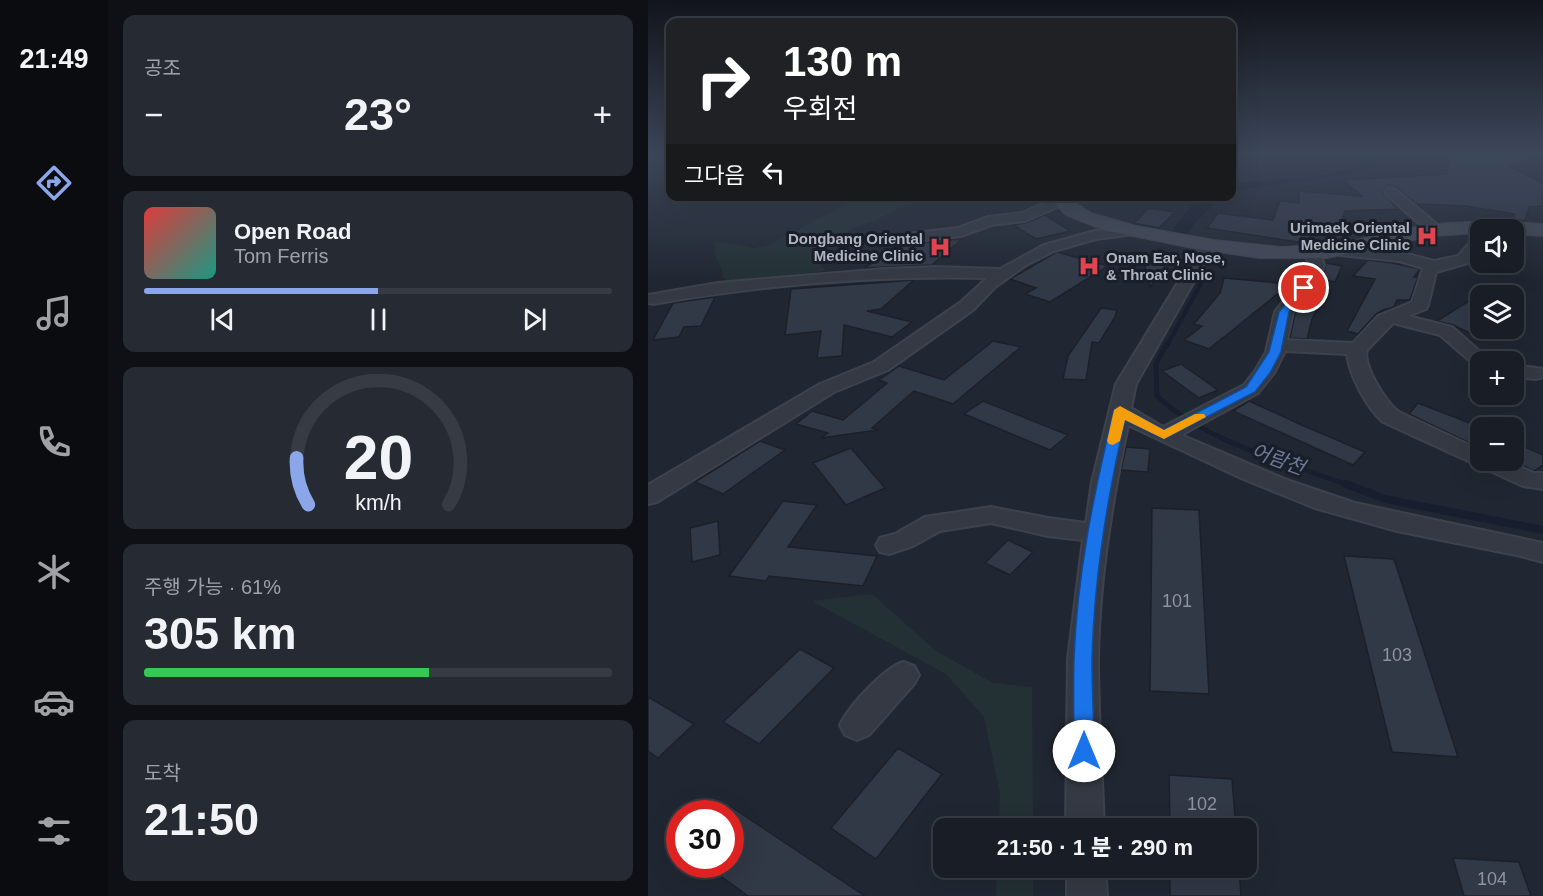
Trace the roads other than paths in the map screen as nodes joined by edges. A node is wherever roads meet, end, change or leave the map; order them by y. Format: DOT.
graph roads {
  1 [pos="1397,197"];
  2 [pos="1054,201"];
  3 [pos="1061,201"];
  4 [pos="1435,230"];
  5 [pos="1530,230"];
  6 [pos="1129,231"];
  7 [pos="907,238"];
  8 [pos="1207,246"];
  9 [pos="1340,251"];
  10 [pos="1470,252"];
  11 [pos="1314,253"];
  12 [pos="1434,266"];
  13 [pos="1004,274"];
  14 [pos="653,299"];
  15 [pos="1391,316"];
  16 [pos="1276,345"];
  17 [pos="1358,349"];
  18 [pos="1470,351"];
  19 [pos="1524,372"];
  20 [pos="1536,373"];
  21 [pos="1120,410"];
  22 [pos="1172,431"];
  23 [pos="1470,453"];
  24 [pos="1509,471"];
  25 [pos="1543,481"];
  26 [pos="648,496"];
  27 [pos="1096,533"];
  28 [pos="889,545"];
  29 [pos="1543,553"];
  30 [pos="903,675"];
  31 [pos="857,725"];
  32 [pos="1085,818"];
  33 [pos="1086,878"];
  34 [pos="1087,896"];
  1 -- 4 [label="street"];
  2 -- 7 [label="street"];
  3 -- 6 [label="main road"];
  4 -- 5 [label="main road"];
  4 -- 9 [label="main road"];
  6 -- 8 [label="main road"];
  6 -- 13 [label="street"];
  8 -- 11 [label="main road"];
  8 -- 21 [label="street"];
  9 -- 11 [label="main road"];
  9 -- 12 [label="street"];
  10 -- 12 [label="street"];
  11 -- 16 [label="street"];
  12 -- 15 [label="street"];
  13 -- 14 [label="street"];
  13 -- 26 [label="street"];
  15 -- 17 [label="street"];
  15 -- 18 [label="street"];
  16 -- 17 [label="street"];
  16 -- 22 [label="street"];
  17 -- 23 [label="street"];
  19 -- 20 [label="street"];
  21 -- 22 [label="street"];
  21 -- 27 [label="street"];
  22 -- 29 [label="street"];
  24 -- 25 [label="street"];
  27 -- 28 [label="street"];
  27 -- 32 [label="street"];
  30 -- 31 [label="street"];
  33 -- 34 [label="street"];
}
